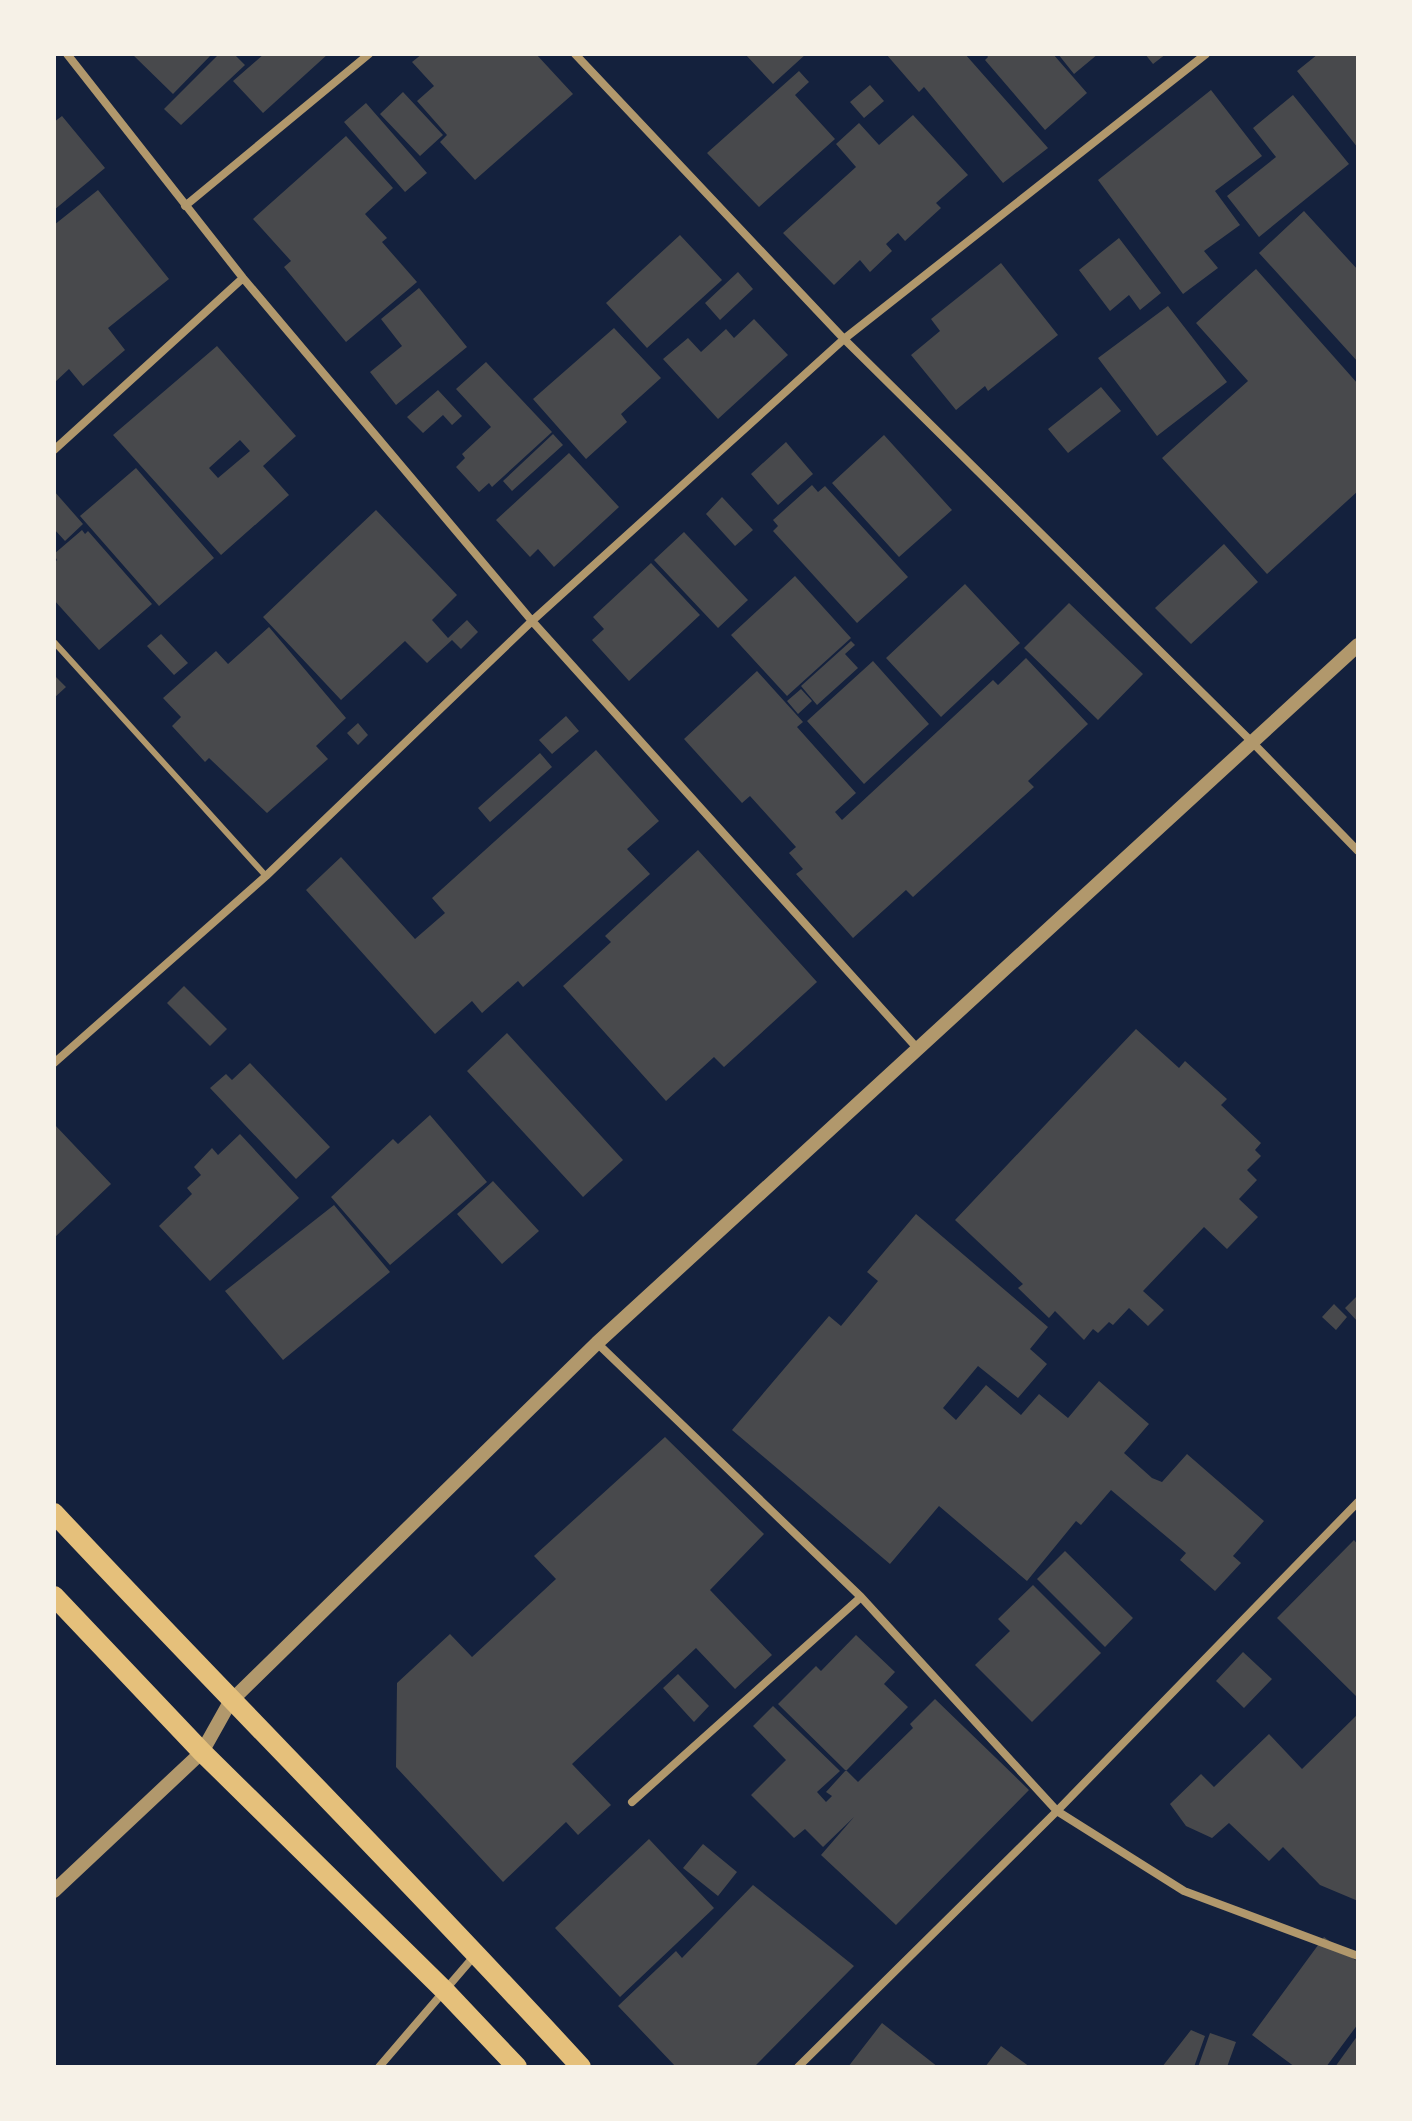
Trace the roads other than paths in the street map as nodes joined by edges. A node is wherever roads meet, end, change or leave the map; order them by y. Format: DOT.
graph roads {
  1 [pos="67,54"];
  2 [pos="369,54"];
  3 [pos="575,54"];
  4 [pos="1206,54"];
  5 [pos="185,206"];
  6 [pos="243,278"];
  7 [pos="844,339"];
  8 [pos="54,450"];
  9 [pos="532,621"];
  10 [pos="54,642"];
  11 [pos="1358,645"];
  12 [pos="1251,741"];
  13 [pos="1358,851"];
  14 [pos="266,876"];
  15 [pos="917,1048"];
  16 [pos="54,1063"];
  17 [pos="597,1343"];
  18 [pos="1358,1502"];
  19 [pos="54,1513"];
  20 [pos="54,1596"];
  21 [pos="861,1597"];
  22 [pos="230,1702"];
  23 [pos="202,1752"];
  24 [pos="632,1802"];
  25 [pos="1057,1811"];
  26 [pos="54,1891"];
  27 [pos="477,1954"];
  28 [pos="1358,1956"];
  29 [pos="445,1991"];
  30 [pos="379,2067"];
  31 [pos="517,2067"];
  32 [pos="581,2067"];
  33 [pos="798,2067"];
  1 -- 5 [label="street"];
  2 -- 5 [label="street"];
  3 -- 7 [label="street"];
  4 -- 7 [label="street"];
  5 -- 6 [label="street"];
  6 -- 8 [label="street"];
  6 -- 9 [label="street"];
  7 -- 9 [label="street"];
  7 -- 12 [label="street"];
  9 -- 14 [label="street"];
  9 -- 15 [label="street"];
  10 -- 14 [label="lane"];
  11 -- 12 [label="street"];
  12 -- 13 [label="street"];
  12 -- 15 [label="street"];
  14 -- 16 [label="street"];
  15 -- 17 [label="street"];
  17 -- 21 [label="street"];
  17 -- 22 [label="street"];
  18 -- 25 [label="street"];
  19 -- 22 [label="main road"];
  20 -- 23 [label="main road"];
  21 -- 24 [label="street"];
  21 -- 25 [label="street"];
  22 -- 23 [label="street"];
  22 -- 27 [label="main road"];
  23 -- 26 [label="street"];
  23 -- 29 [label="main road"];
  25 -- 28 [label="street"];
  25 -- 33 [label="street"];
  27 -- 29 [label="street"];
  27 -- 32 [label="main road"];
  29 -- 30 [label="street"];
  29 -- 31 [label="main road"];
}
